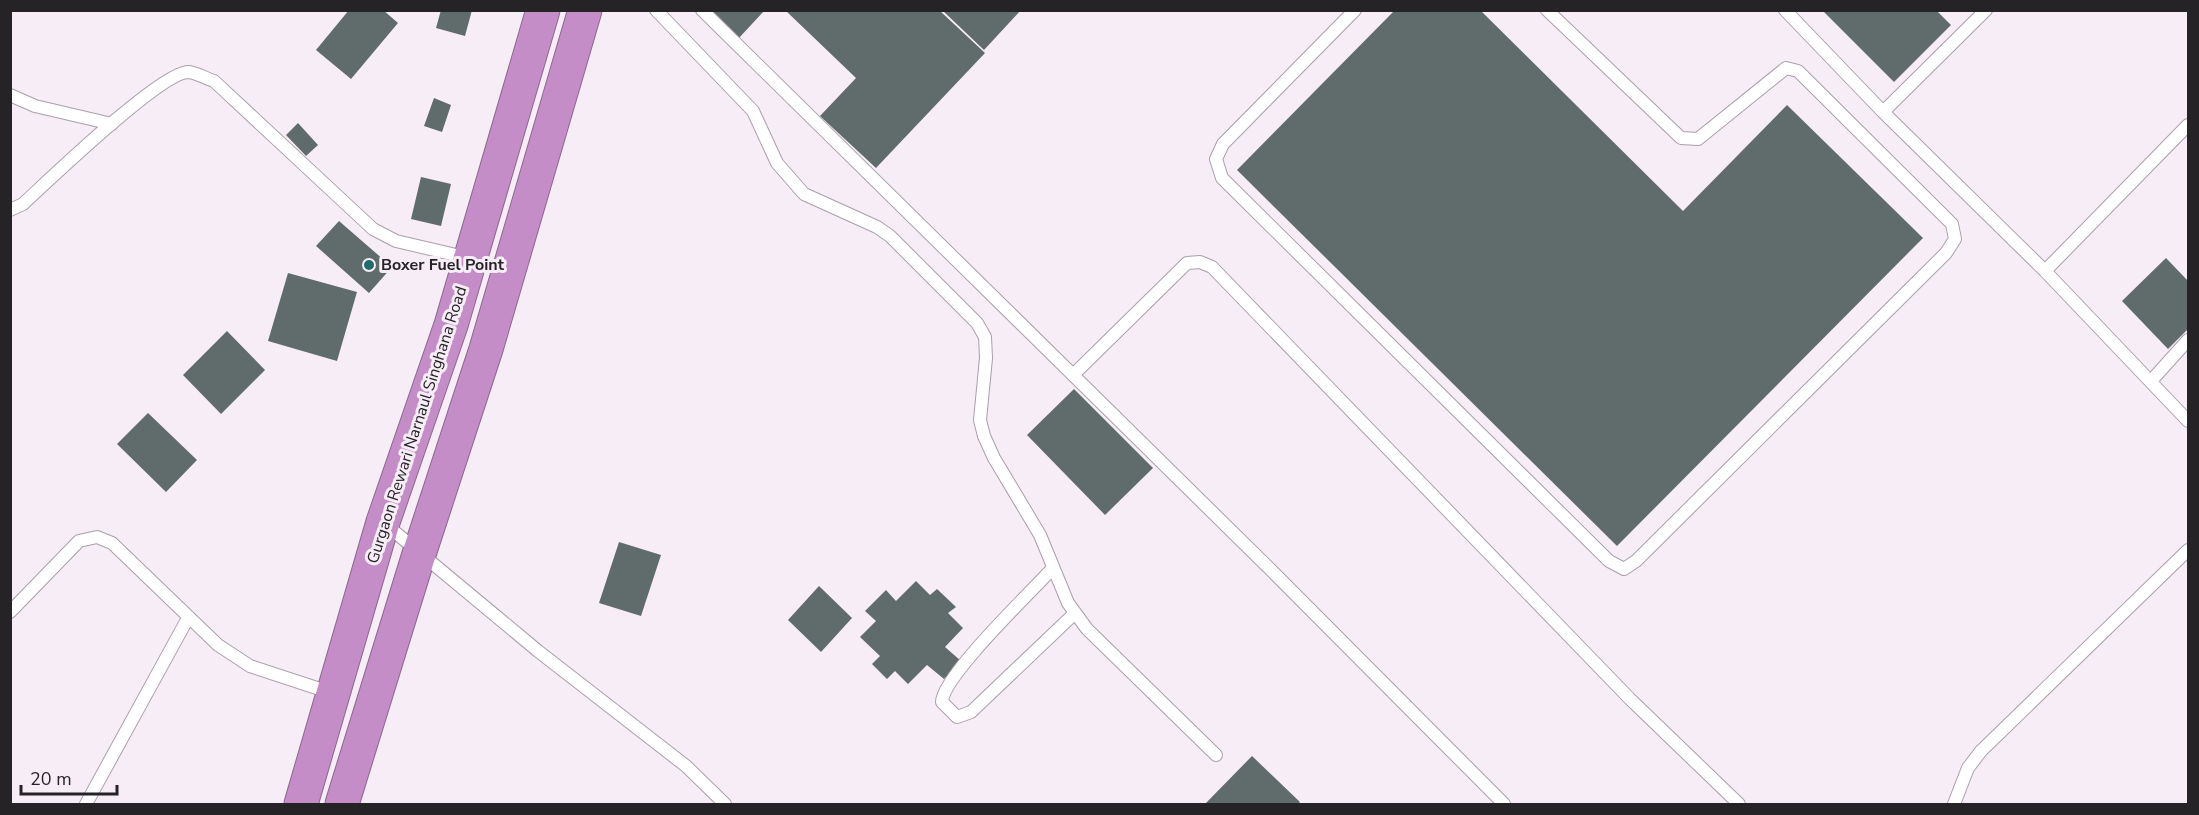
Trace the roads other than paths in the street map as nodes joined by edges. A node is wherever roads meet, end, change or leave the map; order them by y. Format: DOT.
graph roads {
  1 [pos="543,10"];
  2 [pos="585,10"];
  3 [pos="656,10"];
  4 [pos="702,10"];
  5 [pos="1355,10"];
  6 [pos="1547,10"];
  7 [pos="1785,10"];
  8 [pos="1986,10"];
  9 [pos="10,96"];
  10 [pos="1883,112"];
  11 [pos="112,124"];
  12 [pos="2188,125"];
  13 [pos="10,210"];
  14 [pos="471,258"];
  15 [pos="2045,271"];
  16 [pos="454,312"];
  17 [pos="495,318"];
  18 [pos="2188,340"];
  19 [pos="1073,375"];
  20 [pos="2151,381"];
  21 [pos="2188,421"];
  22 [pos="383,522"];
  23 [pos="2188,550"];
  24 [pos="420,551"];
  25 [pos="1052,569"];
  26 [pos="10,612"];
  27 [pos="1075,613"];
  28 [pos="188,618"];
  29 [pos="333,693"];
  30 [pos="1216,755"];
  31 [pos="86,804"];
  32 [pos="301,804"];
  33 [pos="342,804"];
  34 [pos="725,804"];
  35 [pos="1504,804"];
  36 [pos="1739,804"];
  37 [pos="1954,804"];
  1 -- 14 [label="highway, Gurgaon Rewari Narnaul Singhana Road"];
  2 -- 17 [label="highway"];
  3 -- 25 [label="lane"];
  4 -- 19 [label="lane"];
  5 -- 6 [label="lane"];
  7 -- 10 [label="lane"];
  8 -- 10 [label="lane"];
  9 -- 11 [label="lane"];
  10 -- 15 [label="lane"];
  11 -- 13 [label="lane"];
  11 -- 14 [label="lane"];
  12 -- 15 [label="lane"];
  14 -- 16 [label="highway, Gurgaon Rewari Narnaul Singhana Road"];
  15 -- 20 [label="lane"];
  16 -- 17 [label="highway"];
  16 -- 22 [label="highway, Gurgaon Rewari Narnaul Singhana Road"];
  17 -- 24 [label="highway"];
  18 -- 20 [label="lane"];
  19 -- 35 [label="lane"];
  19 -- 36 [label="lane"];
  20 -- 21 [label="lane"];
  22 -- 24 [label="lane"];
  22 -- 29 [label="highway, Gurgaon Rewari Narnaul Singhana Road"];
  23 -- 37 [label="lane"];
  24 -- 33 [label="highway"];
  24 -- 34 [label="lane"];
  25 -- 27 [label="lane"];
  25 -- 27 [label="lane"];
  26 -- 28 [label="lane"];
  27 -- 30 [label="lane"];
  28 -- 29 [label="lane"];
  28 -- 31 [label="lane"];
  29 -- 32 [label="highway, Gurgaon Rewari Narnaul Singhana Road"];
}
